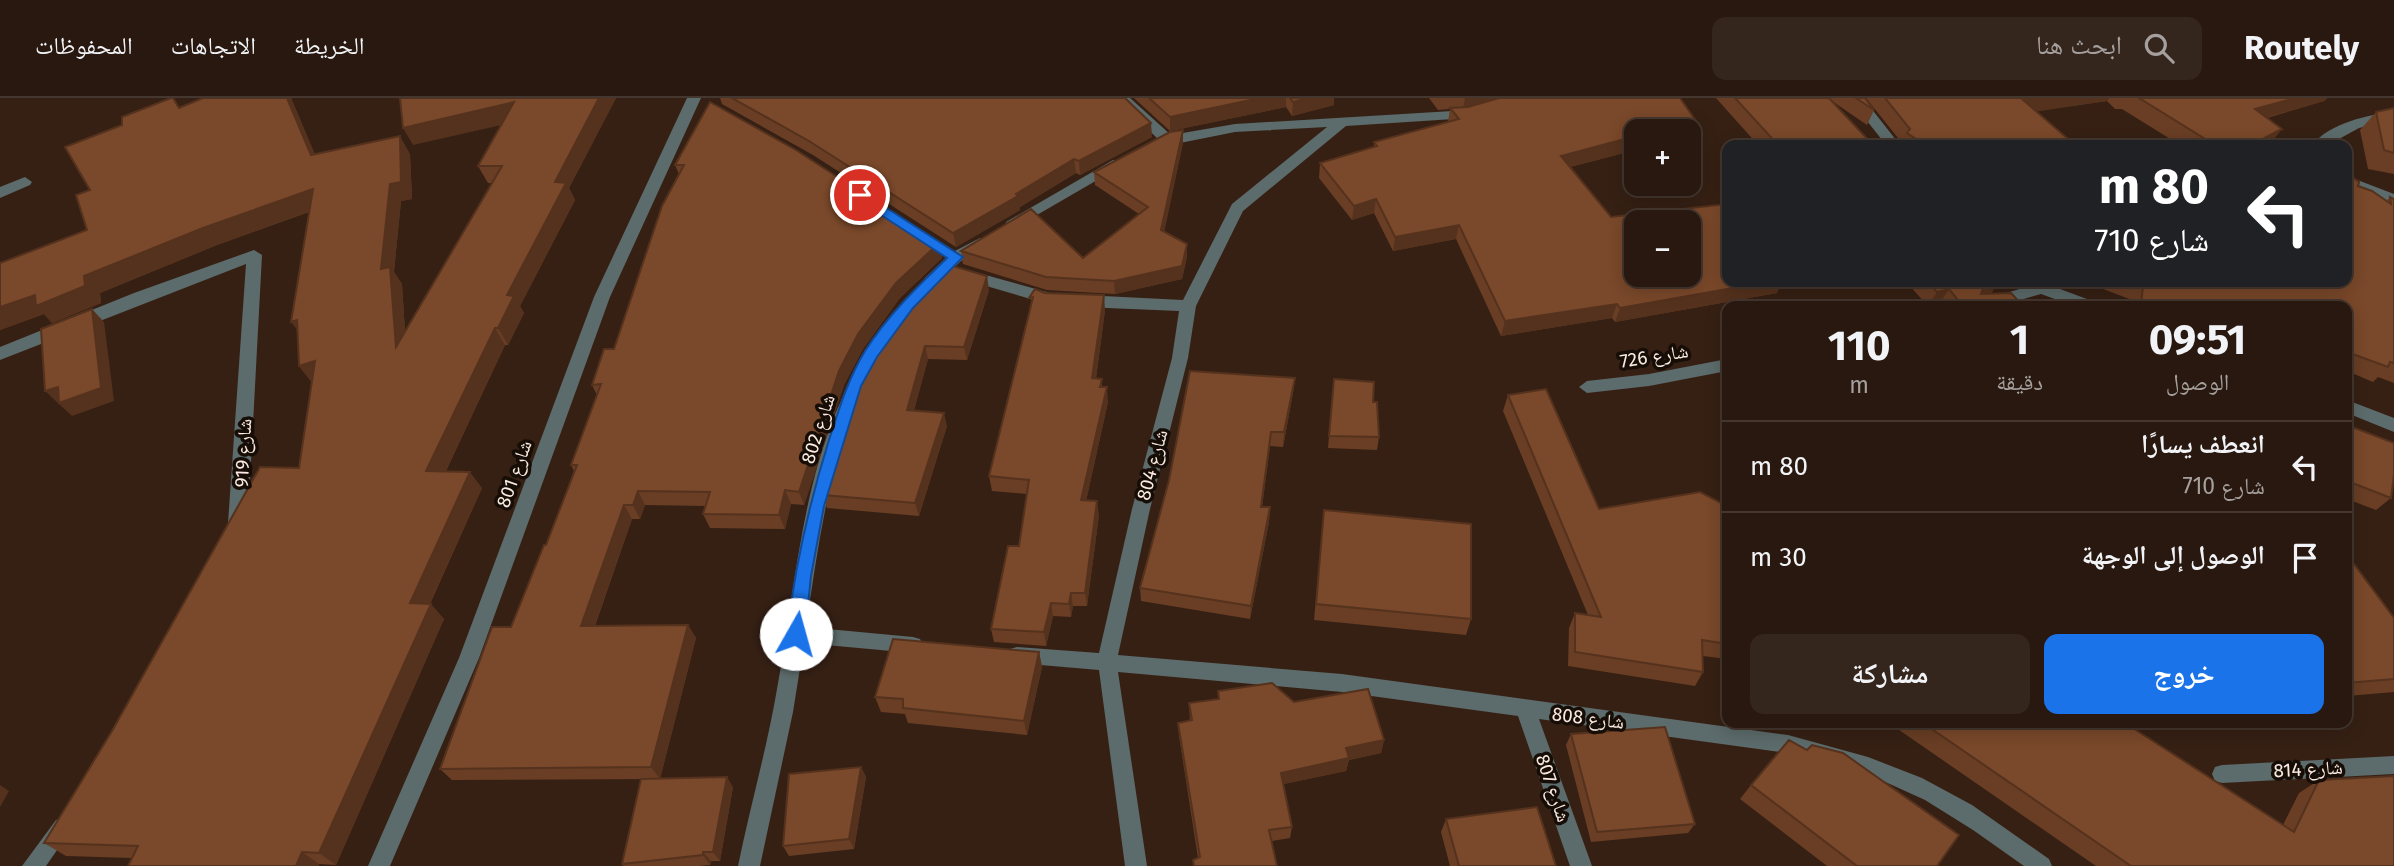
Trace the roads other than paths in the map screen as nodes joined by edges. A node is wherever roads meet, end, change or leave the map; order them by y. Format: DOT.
graph roads {
  1 [pos="1122,98"];
  2 [pos="1856,98"];
  3 [pos="699,100"];
  4 [pos="1487,108"];
  5 [pos="2394,116"];
  6 [pos="1342,122"];
  7 [pos="1166,139"];
  8 [pos="1890,140"];
  9 [pos="2326,140"];
  10 [pos="25,182"];
  11 [pos="2352,183"];
  12 [pos="0,192"];
  13 [pos="2394,200"];
  14 [pos="948,258"];
  15 [pos="2033,287"];
  16 [pos="2048,287"];
  17 [pos="921,290"];
  18 [pos="1994,301"];
  19 [pos="2078,301"];
  20 [pos="1188,306"];
  21 [pos="896,320"];
  22 [pos="0,354"];
  23 [pos="1722,366"];
  24 [pos="1587,387"];
  25 [pos="2352,408"];
  26 [pos="2394,425"];
  27 [pos="228,540"];
  28 [pos="796,634"];
  29 [pos="927,646"];
  30 [pos="992,653"];
  31 [pos="1107,660"];
  32 [pos="1526,710"];
  33 [pos="2394,765"];
  34 [pos="2222,774"];
  35 [pos="76,807"];
  36 [pos="33,866"];
  37 [pos="379,866"];
  38 [pos="749,866"];
  39 [pos="1136,866"];
  40 [pos="1581,866"];
  41 [pos="2041,866"];
  1 -- 7 [label="street"];
  2 -- 8 [label="street"];
  3 -- 37 [label="street, شارع 801"];
  4 -- 6 [label="street"];
  5 -- 9 [label="street"];
  6 -- 7 [label="street"];
  6 -- 20 [label="street, شارع 804"];
  7 -- 14 [label="street"];
  10 -- 12 [label="street"];
  11 -- 13 [label="street"];
  14 -- 17 [label="street"];
  14 -- 20 [label="street"];
  15 -- 18 [label="street"];
  16 -- 19 [label="street"];
  20 -- 31 [label="street, شارع 804"];
  21 -- 28 [label="street, شارع 802"];
  22 -- 27 [label="street, شارع 919"];
  23 -- 24 [label="street, شارع 726"];
  25 -- 26 [label="street"];
  28 -- 29 [label="street"];
  28 -- 38 [label="street, شارع 802"];
  30 -- 31 [label="street, شارع 808"];
  31 -- 32 [label="street, شارع 808"];
  31 -- 39 [label="street, شارع 804"];
  32 -- 40 [label="street, شارع 807"];
  32 -- 41 [label="street, شارع 808"];
  33 -- 34 [label="street, شارع 814"];
  35 -- 36 [label="street"];
}
